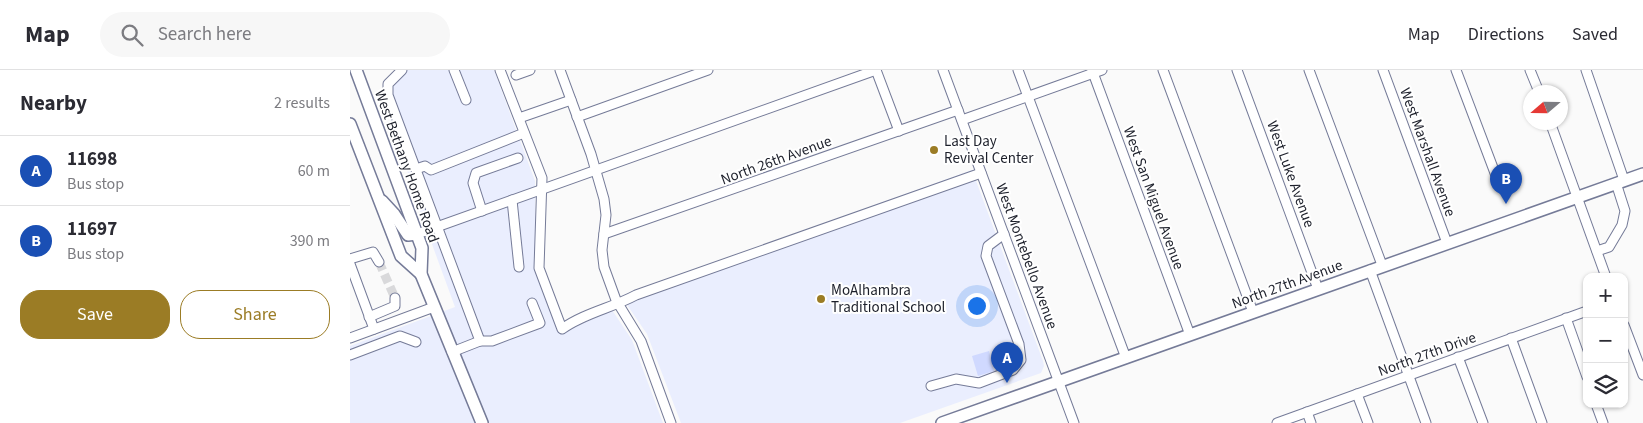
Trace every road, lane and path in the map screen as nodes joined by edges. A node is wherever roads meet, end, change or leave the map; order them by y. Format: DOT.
graph roads {
  1 [pos="369,70"];
  2 [pos="402,70"];
  3 [pos="454,70"];
  4 [pos="500,70"];
  5 [pos="530,70"];
  6 [pos="560,70"];
  7 [pos="708,70"];
  8 [pos="876,70"];
  9 [pos="943,70"];
  10 [pos="1018,70"];
  11 [pos="1163,70"];
  12 [pos="1237,70"];
  13 [pos="1309,70"];
  14 [pos="1383,70"];
  15 [pos="1456,70"];
  16 [pos="1531,70"];
  17 [pos="1586,70"];
  18 [pos="1096,71"];
  19 [pos="354,73"];
  20 [pos="516,75"];
  21 [pos="1536,85"];
  22 [pos="1028,97"];
  23 [pos="466,100"];
  24 [pos="571,100"];
  25 [pos="958,110"];
  26 [pos="522,117"];
  27 [pos="577,117"];
  28 [pos="962,120"];
  29 [pos="350,124"];
  30 [pos="1553,130"];
  31 [pos="899,131"];
  32 [pos="524,133"];
  33 [pos="518,158"];
  34 [pos="416,169"];
  35 [pos="596,171"];
  36 [pos="982,173"];
  37 [pos="1643,174"];
  38 [pos="1498,181"];
  39 [pos="1620,182"];
  40 [pos="541,190"];
  41 [pos="377,196"];
  42 [pos="1577,197"];
  43 [pos="512,200"];
  44 [pos="482,211"];
  45 [pos="438,227"];
  46 [pos="417,234"];
  47 [pos="604,234"];
  48 [pos="1004,234"];
  49 [pos="1448,243"];
  50 [pos="1597,251"];
  51 [pos="350,259"];
  52 [pos="379,262"];
  53 [pos="350,264"];
  54 [pos="1382,265"];
  55 [pos="519,267"];
  56 [pos="1370,270"];
  57 [pos="1605,273"];
  58 [pos="421,274"];
  59 [pos="1318,288"];
  60 [pos="395,298"];
  61 [pos="532,303"];
  62 [pos="618,305"];
  63 [pos="434,307"];
  64 [pos="1253,312"];
  65 [pos="1583,312"];
  66 [pos="369,316"];
  67 [pos="1566,318"];
  68 [pos="374,329"];
  69 [pos="351,334"];
  70 [pos="1190,335"];
  71 [pos="1628,336"];
  72 [pos="1511,338"];
  73 [pos="480,341"];
  74 [pos="416,342"];
  75 [pos="452,352"];
  76 [pos="350,355"];
  77 [pos="1126,358"];
  78 [pos="1458,358"];
  79 [pos="1583,366"];
  80 [pos="1643,375"];
  81 [pos="1409,376"];
  82 [pos="1059,382"];
  83 [pos="931,386"];
  84 [pos="1357,394"];
  85 [pos="1597,408"];
  86 [pos="1307,412"];
  87 [pos="482,423"];
  88 [pos="671,423"];
  89 [pos="942,423"];
  90 [pos="1074,423"];
  91 [pos="1276,423"];
  92 [pos="1311,423"];
  93 [pos="1368,423"];
  94 [pos="1426,423"];
  95 [pos="1483,423"];
  96 [pos="1542,423"];
  97 [pos="1603,423"];
  1 -- 19 [label="main road"];
  2 -- 34 [label="street"];
  3 -- 23 [label="street"];
  4 -- 32 [label="street"];
  5 -- 20 [label="street"];
  6 -- 24 [label="street"];
  7 -- 27 [label="street"];
  8 -- 31 [label="street"];
  8 -- 35 [label="street"];
  9 -- 25 [label="street, West Montebello Avenue"];
  10 -- 22 [label="street"];
  11 -- 64 [label="street"];
  12 -- 59 [label="street, West Luke Avenue"];
  13 -- 54 [label="street"];
  14 -- 49 [label="street, West Marshall Avenue"];
  15 -- 38 [label="street"];
  16 -- 21 [label="street"];
  17 -- 39 [label="street"];
  18 -- 22 [label="street"];
  18 -- 70 [label="street, West San Miguel Avenue"];
  19 -- 46 [label="main road, West Bethany Home Road"];
  22 -- 28 [label="street"];
  22 -- 77 [label="street"];
  24 -- 26 [label="street"];
  24 -- 27 [label="street"];
  25 -- 28 [label="street, West Montebello Avenue"];
  25 -- 31 [label="street, North 26th Avenue"];
  27 -- 35 [label="street"];
  28 -- 36 [label="street, West Montebello Avenue"];
  29 -- 41 [label="main road, West Bethany Home Road"];
  30 -- 42 [label="street"];
  31 -- 47 [label="street, North 26th Avenue"];
  32 -- 34 [label="street"];
  32 -- 40 [label="street"];
  33 -- 44 [label="street"];
  34 -- 45 [label="street"];
  35 -- 40 [label="street"];
  35 -- 47 [label="street"];
  36 -- 48 [label="street, West Montebello Avenue"];
  36 -- 62 [label="street"];
  37 -- 39 [label="main road, North 27th Avenue"];
  39 -- 42 [label="main road, North 27th Avenue"];
  39 -- 50 [label="street"];
  40 -- 43 [label="street"];
  40 -- 62 [label="street"];
  41 -- 46 [label="main road"];
  41 -- 58 [label="main road, West Bethany Home Road"];
  42 -- 49 [label="main road, North 27th Avenue"];
  42 -- 50 [label="street"];
  43 -- 44 [label="street"];
  43 -- 55 [label="street"];
  44 -- 45 [label="street"];
  45 -- 46 [label="street"];
  45 -- 73 [label="street"];
  46 -- 58 [label="main road, West Bethany Home Road"];
  47 -- 62 [label="street"];
  48 -- 82 [label="street, West Montebello Avenue"];
  48 -- 83 [label="street"];
  49 -- 54 [label="main road, North 27th Avenue"];
  50 -- 57 [label="street"];
  51 -- 52 [label="street"];
  53 -- 66 [label="street"];
  54 -- 56 [label="main road, North 27th Avenue"];
  56 -- 59 [label="main road, North 27th Avenue"];
  56 -- 81 [label="street"];
  58 -- 63 [label="main road, West Bethany Home Road"];
  59 -- 64 [label="main road, North 27th Avenue"];
  60 -- 66 [label="street"];
  61 -- 73 [label="street"];
  62 -- 88 [label="street"];
  63 -- 68 [label="street"];
  63 -- 75 [label="main road, West Bethany Home Road"];
  64 -- 70 [label="main road, North 27th Avenue"];
  65 -- 67 [label="street, North 27th Drive"];
  66 -- 68 [label="street"];
  67 -- 72 [label="street, North 27th Drive"];
  67 -- 79 [label="street"];
  68 -- 69 [label="street"];
  70 -- 77 [label="main road, North 27th Avenue"];
  71 -- 80 [label="street"];
  72 -- 78 [label="street, North 27th Drive"];
  72 -- 96 [label="street"];
  73 -- 75 [label="street"];
  74 -- 76 [label="street"];
  75 -- 87 [label="main road, West Bethany Home Road"];
  77 -- 82 [label="main road, North 27th Avenue"];
  78 -- 81 [label="street, North 27th Drive"];
  78 -- 95 [label="street"];
  81 -- 84 [label="street, North 27th Drive"];
  81 -- 94 [label="street"];
  82 -- 89 [label="main road, North 27th Avenue"];
  82 -- 90 [label="street, West Montebello Avenue"];
  84 -- 86 [label="street, North 27th Drive"];
  84 -- 93 [label="street"];
  85 -- 97 [label="street"];
  86 -- 91 [label="street, North 27th Drive"];
  86 -- 92 [label="street"];
}
